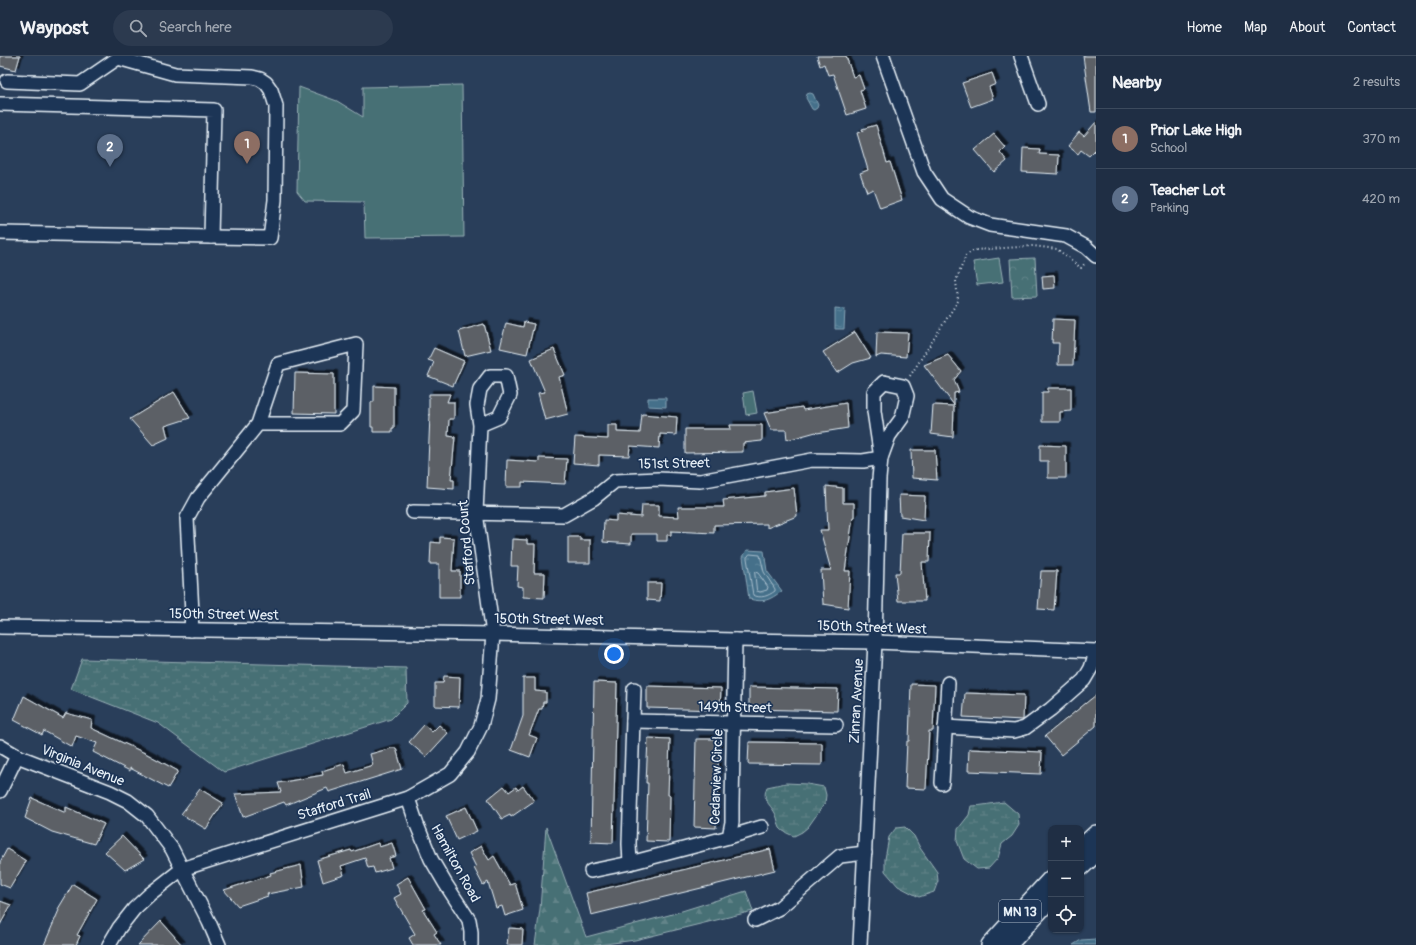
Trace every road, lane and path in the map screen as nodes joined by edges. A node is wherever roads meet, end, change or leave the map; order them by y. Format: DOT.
graph roads {
  1 [pos="883,56"];
  2 [pos="1021,56"];
  3 [pos="118,57"];
  4 [pos="7,81"];
  5 [pos="0,104"];
  6 [pos="1038,104"];
  7 [pos="0,233"];
  8 [pos="211,237"];
  9 [pos="1095,254"];
  10 [pos="904,386"];
  11 [pos="258,424"];
  12 [pos="480,425"];
  13 [pos="881,458"];
  14 [pos="413,512"];
  15 [pos="476,512"];
  16 [pos="0,627"];
  17 [pos="191,630"];
  18 [pos="493,634"];
  19 [pos="735,640"];
  20 [pos="875,642"];
  21 [pos="1096,652"];
  22 [pos="948,683"];
  23 [pos="634,689"];
  24 [pos="633,721"];
  25 [pos="734,723"];
  26 [pos="836,725"];
  27 [pos="946,727"];
  28 [pos="0,746"];
  29 [pos="17,756"];
  30 [pos="942,783"];
  31 [pos="0,791"];
  32 [pos="408,798"];
  33 [pos="762,828"];
  34 [pos="1096,834"];
  35 [pos="729,836"];
  36 [pos="1084,845"];
  37 [pos="865,853"];
  38 [pos="1096,853"];
  39 [pos="630,863"];
  40 [pos="1084,864"];
  41 [pos="182,869"];
  42 [pos="591,871"];
  43 [pos="1048,882"];
  44 [pos="1048,901"];
  45 [pos="755,920"];
  46 [pos="109,945"];
  47 [pos="219,945"];
  48 [pos="471,945"];
  49 [pos="860,945"];
  50 [pos="990,945"];
  51 [pos="1008,945"];
  1 -- 9 [label="street"];
  2 -- 6 [label="street"];
  3 -- 4 [label="street"];
  3 -- 8 [label="street"];
  5 -- 8 [label="street"];
  7 -- 8 [label="street"];
  9 -- 10 [label="path"];
  10 -- 13 [label="street, Zinran Avenue"];
  10 -- 13 [label="street, Zinran Avenue"];
  11 -- 11 [label="street"];
  11 -- 17 [label="street"];
  12 -- 15 [label="street, Stafford Court"];
  13 -- 15 [label="street, 151st Street"];
  13 -- 20 [label="street, Zinran Avenue"];
  14 -- 15 [label="street, 151st Street"];
  15 -- 18 [label="street, Stafford Court"];
  16 -- 17 [label="street, 150th Street West"];
  17 -- 18 [label="street, 150th Street West"];
  18 -- 19 [label="street, 150th Street West"];
  18 -- 32 [label="street, Stafford Trail"];
  19 -- 20 [label="street, 150th Street West"];
  19 -- 25 [label="street, Cedarview Circle"];
  20 -- 21 [label="street, 150th Street West"];
  20 -- 37 [label="street, Zinran Avenue"];
  21 -- 27 [label="street"];
  22 -- 27 [label="street"];
  23 -- 24 [label="street"];
  24 -- 25 [label="street, 149th Street"];
  24 -- 39 [label="street"];
  25 -- 26 [label="street, 149th Street"];
  25 -- 35 [label="street, Cedarview Circle"];
  27 -- 30 [label="street"];
  28 -- 29 [label="street, Virginia Avenue"];
  29 -- 31 [label="street"];
  29 -- 41 [label="street, Virginia Avenue"];
  32 -- 41 [label="street, Stafford Trail"];
  32 -- 48 [label="street, Hamilton Road"];
  33 -- 35 [label="street"];
  34 -- 36 [label="main road"];
  35 -- 39 [label="street, Cedarview Circle"];
  37 -- 45 [label="street"];
  37 -- 49 [label="street, Zinran Avenue"];
  38 -- 40 [label="main road"];
  39 -- 42 [label="street, Cedarview Circle"];
  41 -- 46 [label="street, Stafford Trail"];
  41 -- 47 [label="street, Virginia Avenue"];
  43 -- 50 [label="main road, MN 13"];
  44 -- 51 [label="main road, MN 13"];
}
